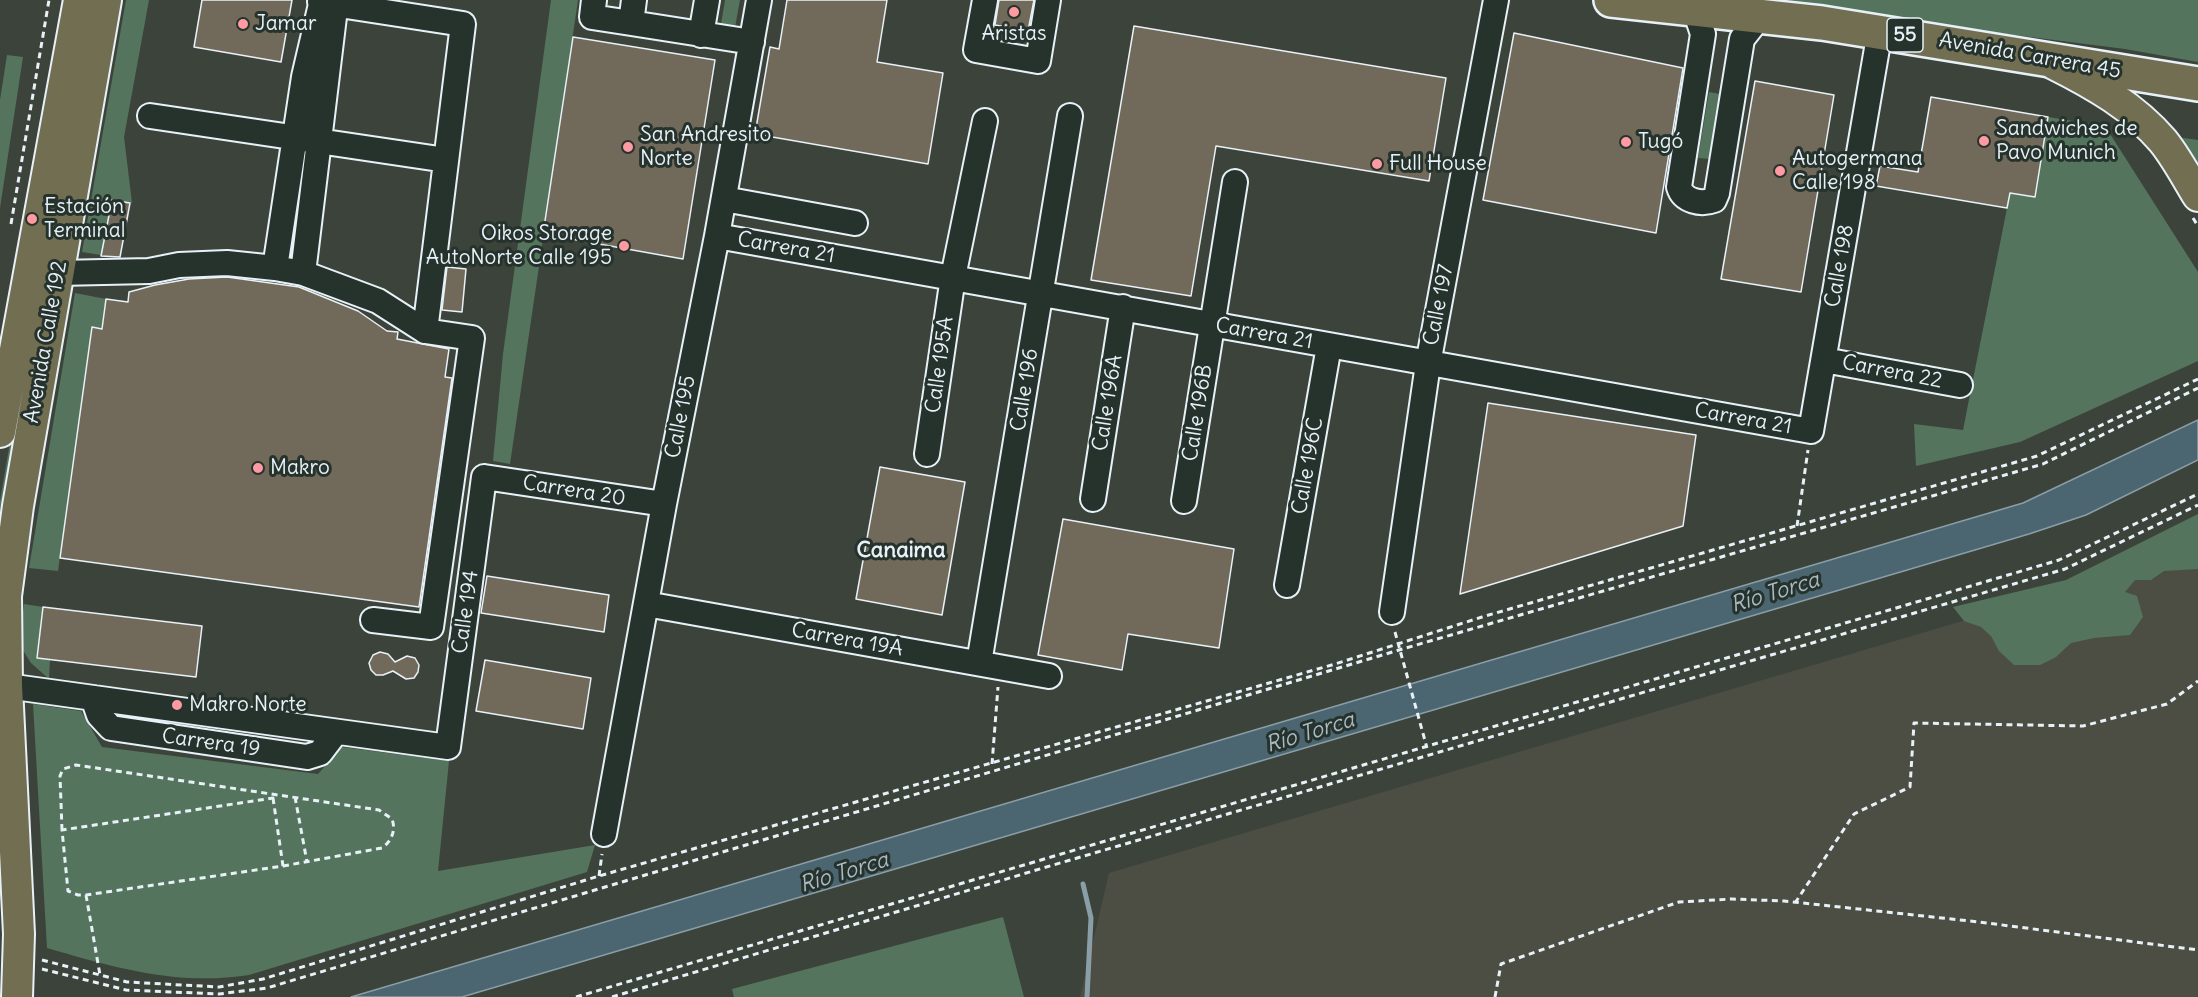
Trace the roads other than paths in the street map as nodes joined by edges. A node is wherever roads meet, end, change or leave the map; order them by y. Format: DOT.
graph roads {
  1 [pos="79,0"];
  2 [pos="106,0"];
  3 [pos="594,0"];
  4 [pos="707,0"];
  5 [pos="759,0"];
  6 [pos="985,0"];
  7 [pos="1048,0"];
  8 [pos="1496,0"];
  9 [pos="1611,0"];
  10 [pos="329,2"];
  11 [pos="1695,10"];
  12 [pos="633,12"];
  13 [pos="1760,16"];
  14 [pos="1880,31"];
  15 [pos="701,35"];
  16 [pos="752,42"];
  17 [pos="2046,60"];
  18 [pos="2198,84"];
  19 [pos="150,116"];
  20 [pos="1070,116"];
  21 [pos="985,121"];
  22 [pos="295,136"];
  23 [pos="320,140"];
  24 [pos="446,159"];
  25 [pos="1235,182"];
  26 [pos="2198,196"];
  27 [pos="724,199"];
  28 [pos="855,223"];
  29 [pos="717,236"];
  30 [pos="275,268"];
  31 [pos="303,273"];
  32 [pos="953,277"];
  33 [pos="26,279"];
  34 [pos="57,279"];
  35 [pos="1041,292"];
  36 [pos="1123,307"];
  37 [pos="1211,324"];
  38 [pos="425,331"];
  39 [pos="1329,346"];
  40 [pos="1824,360"];
  41 [pos="1428,364"];
  42 [pos="1960,385"];
  43 [pos="1811,431"];
  44 [pos="0,432"];
  45 [pos="927,454"];
  46 [pos="484,477"];
  47 [pos="1093,499"];
  48 [pos="1184,501"];
  49 [pos="664,504"];
  50 [pos="1287,585"];
  51 [pos="3,602"];
  52 [pos="646,604"];
  53 [pos="1392,612"];
  54 [pos="373,620"];
  55 [pos="989,665"];
  56 [pos="1049,676"];
  57 [pos="3,677"];
  58 [pos="448,747"];
  59 [pos="604,834"];
  60 [pos="19,976"];
  1 -- 33 [label="main road, Avenida Calle 192"];
  2 -- 34 [label="main road, Avenida Calle 192"];
  3 -- 12 [label="street"];
  4 -- 15 [label="street"];
  5 -- 16 [label="street, Calle 195"];
  6 -- 7 [label="street"];
  8 -- 41 [label="street, Calle 197"];
  9 -- 11 [label="highway, Avenida Carrera 45 / 55"];
  10 -- 22 [label="street"];
  10 -- 23 [label="street"];
  10 -- 24 [label="street"];
  11 -- 13 [label="highway, Avenida Carrera 45 / 55"];
  11 -- 13 [label="street"];
  12 -- 15 [label="street"];
  13 -- 14 [label="highway, Avenida Carrera 45 / 55"];
  14 -- 17 [label="highway, Avenida Carrera 45 / 55"];
  14 -- 40 [label="street, Calle 198"];
  15 -- 16 [label="street"];
  16 -- 27 [label="street, Calle 195"];
  17 -- 18 [label="highway, Avenida Carrera 45 / 55"];
  17 -- 26 [label="main road"];
  19 -- 22 [label="street"];
  20 -- 35 [label="street, Calle 196"];
  21 -- 32 [label="street, Calle 195A"];
  22 -- 23 [label="street"];
  22 -- 30 [label="street"];
  23 -- 24 [label="street"];
  23 -- 31 [label="street"];
  24 -- 38 [label="street"];
  25 -- 37 [label="street, Calle 196B"];
  27 -- 28 [label="street"];
  27 -- 29 [label="street, Calle 195"];
  29 -- 32 [label="street, Carrera 21"];
  29 -- 49 [label="street, Calle 195"];
  30 -- 31 [label="street"];
  30 -- 34 [label="street"];
  31 -- 38 [label="street"];
  32 -- 35 [label="street, Carrera 21"];
  32 -- 45 [label="street, Calle 195A"];
  33 -- 34 [label="main road"];
  33 -- 44 [label="main road, Avenida Calle 192"];
  34 -- 51 [label="main road, Avenida Calle 192"];
  35 -- 36 [label="street, Carrera 21"];
  35 -- 55 [label="street, Calle 196"];
  36 -- 37 [label="street, Carrera 21"];
  36 -- 47 [label="street, Calle 196A"];
  37 -- 39 [label="street, Carrera 21"];
  37 -- 48 [label="street, Calle 196B"];
  38 -- 54 [label="street"];
  39 -- 41 [label="street, Carrera 21"];
  39 -- 50 [label="street, Calle 196C"];
  40 -- 42 [label="street, Carrera 22"];
  40 -- 43 [label="street, Calle 198"];
  41 -- 43 [label="street, Carrera 21"];
  41 -- 53 [label="street, Calle 197"];
  46 -- 49 [label="street, Carrera 20"];
  46 -- 58 [label="street, Calle 194"];
  49 -- 52 [label="street, Calle 195"];
  51 -- 57 [label="main road, Avenida Calle 192"];
  52 -- 55 [label="street, Carrera 19A"];
  52 -- 59 [label="street, Calle 195"];
  55 -- 56 [label="street, Carrera 19A"];
  57 -- 58 [label="street, Carrera 19"];
  57 -- 60 [label="main road, Avenida Calle 192"];
}
